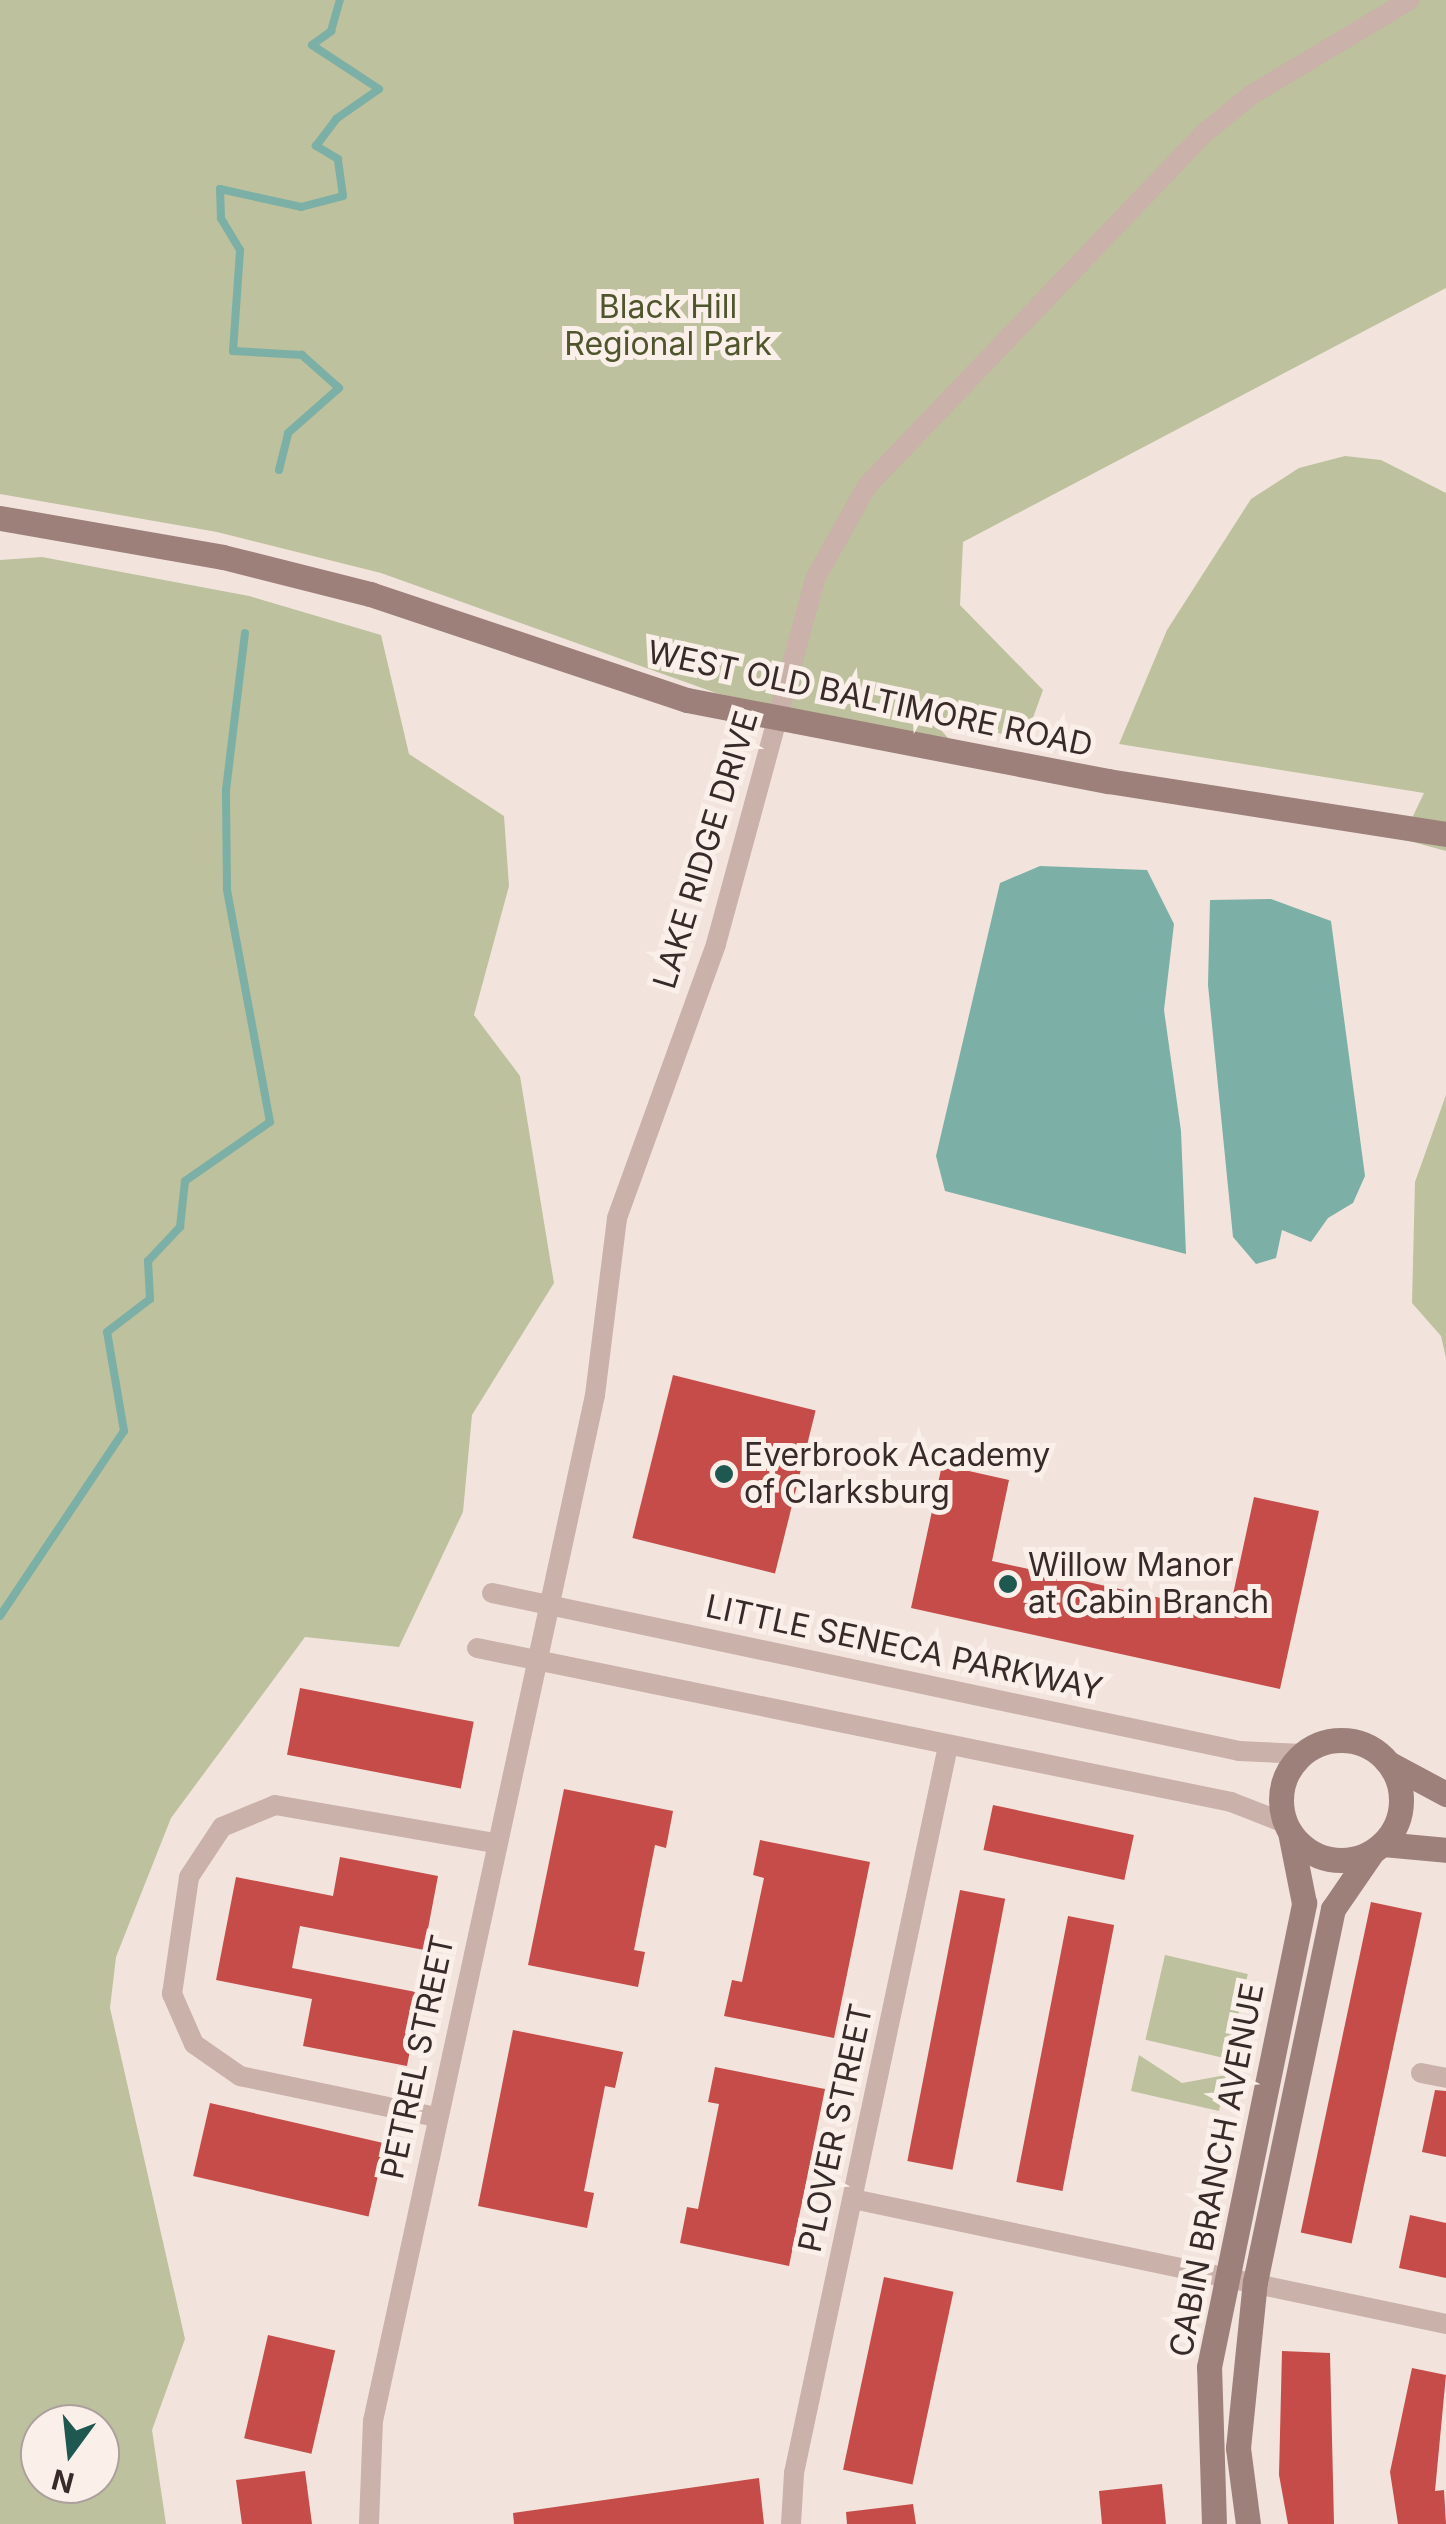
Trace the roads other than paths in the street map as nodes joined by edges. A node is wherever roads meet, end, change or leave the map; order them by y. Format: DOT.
graph roads {
  1 [pos="1410,0"];
  2 [pos="0,518"];
  3 [pos="778,719"];
  4 [pos="1446,834"];
  5 [pos="492,1594"];
  6 [pos="544,1605"];
  7 [pos="478,1648"];
  8 [pos="532,1659"];
  9 [pos="948,1746"];
  10 [pos="1303,1754"];
  11 [pos="1390,1764"];
  12 [pos="1446,1794"];
  13 [pos="1288,1828"];
  14 [pos="494,1843"];
  15 [pos="1378,1848"];
  16 [pos="1446,1850"];
  17 [pos="1421,2073"];
  18 [pos="1446,2078"];
  19 [pos="436,2117"];
  20 [pos="852,2199"];
  21 [pos="1224,2277"];
  22 [pos="1255,2282"];
  23 [pos="1446,2324"];
  24 [pos="369,2524"];
  25 [pos="792,2524"];
  26 [pos="1214,2524"];
  27 [pos="1248,2524"];
  1 -- 3 [label="street, LAKE RIDGE DRIVE"];
  2 -- 3 [label="street, WEST OLD BALTIMORE ROAD"];
  3 -- 4 [label="street, WEST OLD BALTIMORE ROAD"];
  3 -- 6 [label="street, LAKE RIDGE DRIVE"];
  5 -- 6 [label="street, LITTLE SENECA PARKWAY"];
  6 -- 8 [label="street, PETREL STREET"];
  6 -- 10 [label="street, LITTLE SENECA PARKWAY"];
  7 -- 8 [label="street"];
  8 -- 9 [label="street"];
  8 -- 14 [label="street, PETREL STREET"];
  9 -- 13 [label="street"];
  9 -- 20 [label="street, PLOVER STREET"];
  10 -- 11 [label="street"];
  10 -- 13 [label="street"];
  11 -- 12 [label="street"];
  11 -- 15 [label="street"];
  13 -- 15 [label="street"];
  13 -- 21 [label="street, CABIN BRANCH AVENUE"];
  14 -- 19 [label="street, PETREL STREET"];
  14 -- 19 [label="street"];
  15 -- 16 [label="street"];
  15 -- 22 [label="street, CABIN BRANCH AVENUE"];
  17 -- 18 [label="street"];
  19 -- 24 [label="street, PETREL STREET"];
  20 -- 21 [label="street"];
  20 -- 25 [label="street, PLOVER STREET"];
  21 -- 22 [label="street"];
  21 -- 26 [label="street, CABIN BRANCH AVENUE"];
  22 -- 23 [label="street"];
  22 -- 27 [label="street, CABIN BRANCH AVENUE"];
}
